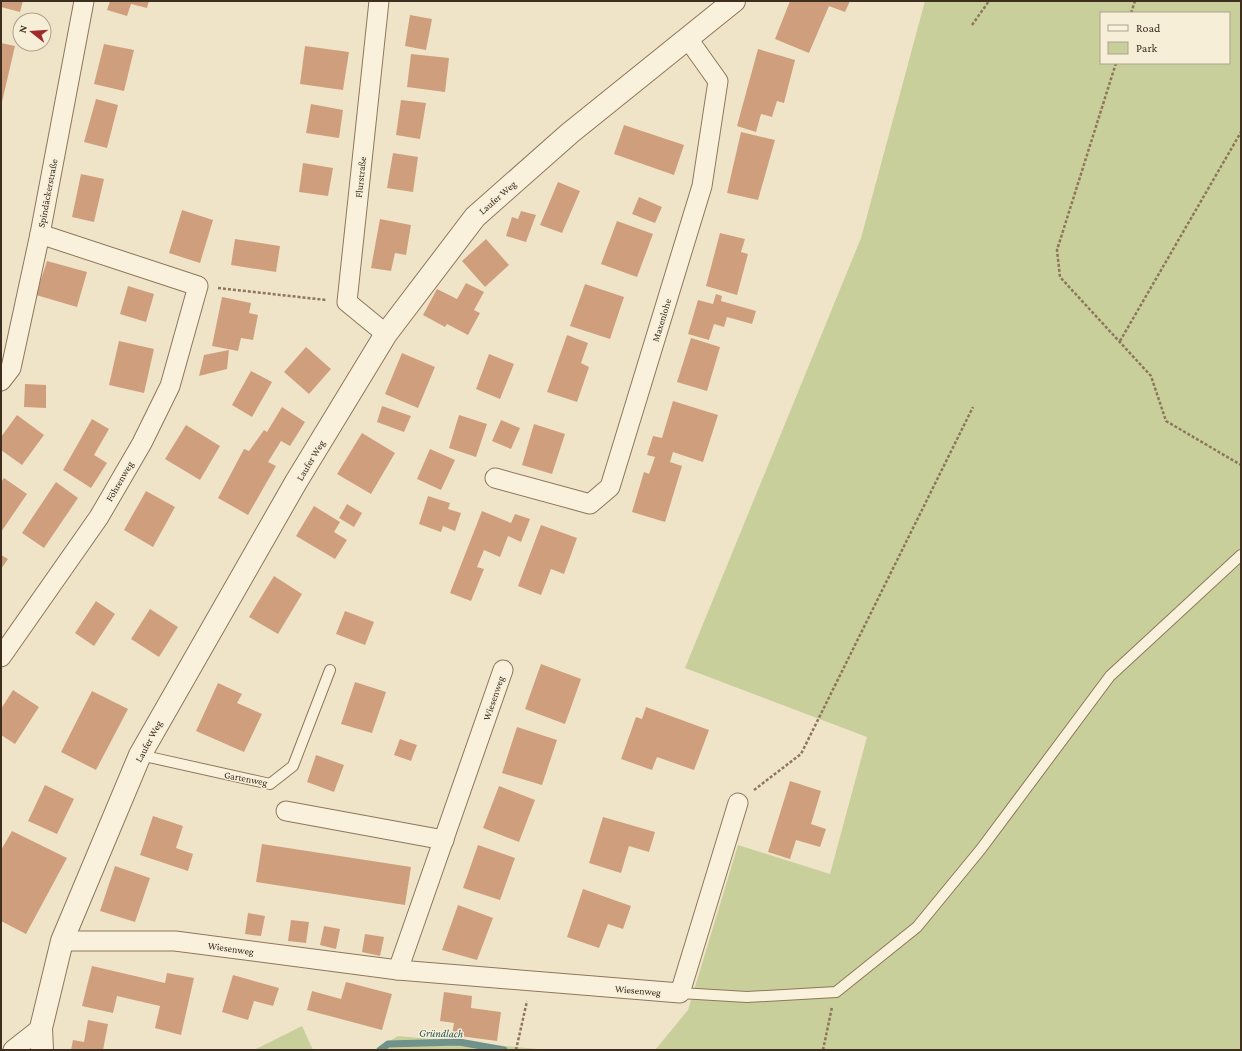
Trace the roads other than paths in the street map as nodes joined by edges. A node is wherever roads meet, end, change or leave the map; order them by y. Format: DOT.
graph roads {
  1 [pos="84,1"];
  2 [pos="379,1"];
  3 [pos="734,1"];
  4 [pos="688,39"];
  5 [pos="40,234"];
  6 [pos="386,334"];
  7 [pos="1,381"];
  8 [pos="495,478"];
  9 [pos="1241,555"];
  10 [pos="1,657"];
  11 [pos="330,670"];
  12 [pos="503,670"];
  13 [pos="140,755"];
  14 [pos="738,803"];
  15 [pos="286,811"];
  16 [pos="444,840"];
  17 [pos="62,941"];
  18 [pos="398,970"];
  19 [pos="680,993"];
  20 [pos="41,1028"];
  21 [pos="13,1050"];
  22 [pos="42,1050"];
  1 -- 5 [label="street, Spindäckerstraße"];
  2 -- 6 [label="street, Flurstraße"];
  3 -- 4 [label="street, Laufer Weg"];
  4 -- 6 [label="street, Laufer Weg"];
  4 -- 8 [label="street, Maxenlohe"];
  5 -- 7 [label="street, Spindäckerstraße"];
  5 -- 10 [label="street, Föhrenweg"];
  6 -- 13 [label="street, Laufer Weg"];
  9 -- 19 [label="lane"];
  11 -- 13 [label="lane, Gartenweg"];
  12 -- 16 [label="street, Wiesenweg"];
  13 -- 17 [label="street, Laufer Weg"];
  14 -- 19 [label="street"];
  15 -- 16 [label="street"];
  16 -- 18 [label="street, Wiesenweg"];
  17 -- 18 [label="street, Wiesenweg"];
  17 -- 20 [label="street, Laufer Weg"];
  18 -- 19 [label="street, Wiesenweg"];
  20 -- 21 [label="street"];
  20 -- 22 [label="street, Laufer Weg"];
}
